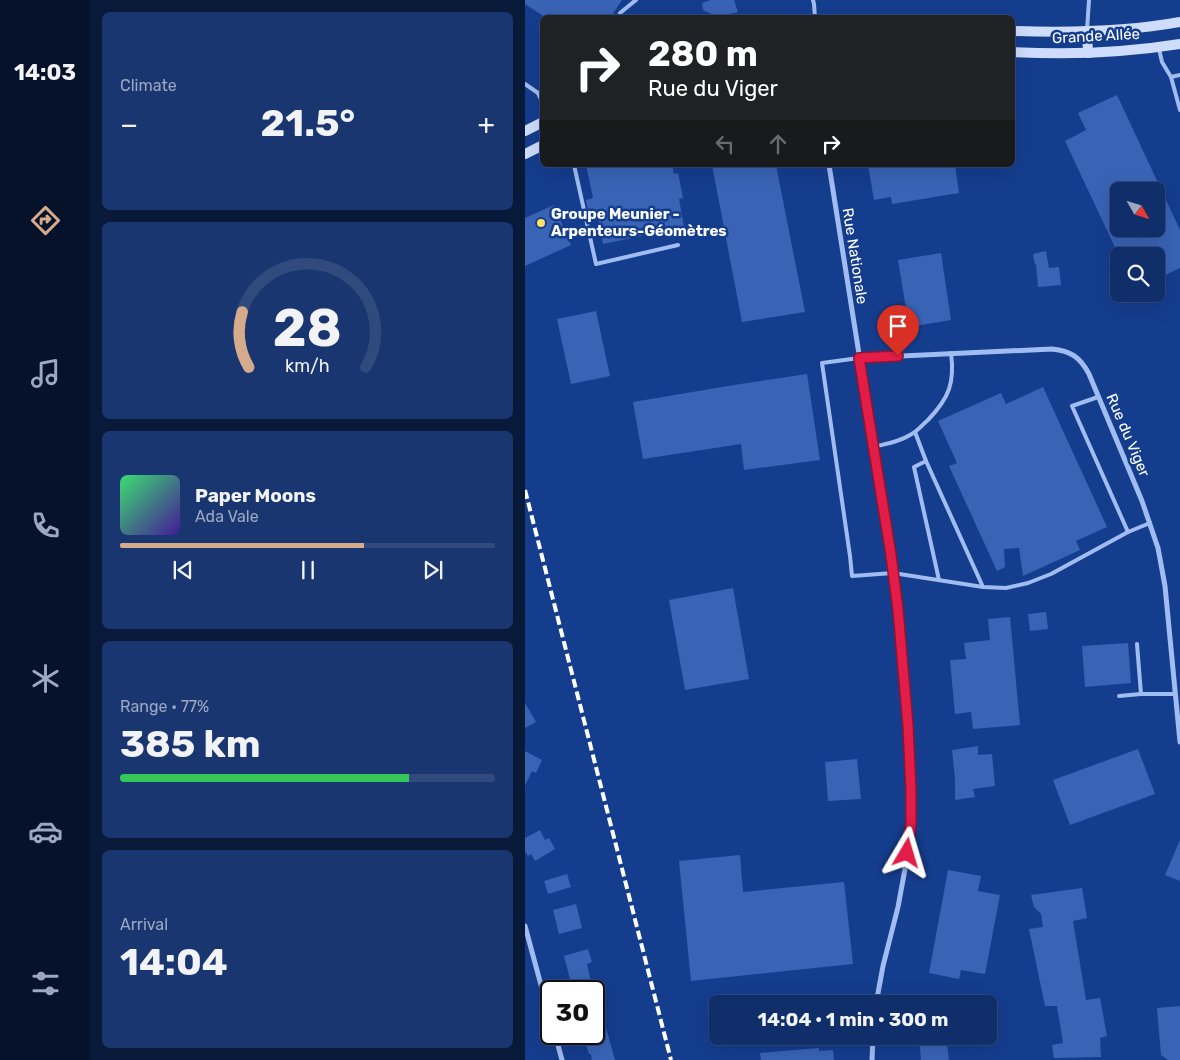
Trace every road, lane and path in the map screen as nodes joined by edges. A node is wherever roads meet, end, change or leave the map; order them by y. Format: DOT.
graph roads {
  1 [pos="636,0"];
  2 [pos="813,0"];
  3 [pos="1089,0"];
  4 [pos="620,15"];
  5 [pos="815,15"];
  6 [pos="1180,22"];
  7 [pos="1015,31"];
  8 [pos="1087,32"];
  9 [pos="1180,44"];
  10 [pos="1159,47"];
  11 [pos="1015,52"];
  12 [pos="1088,53"];
  13 [pos="1180,75"];
  14 [pos="1171,77"];
  15 [pos="525,84"];
  16 [pos="540,92"];
  17 [pos="1180,110"];
  18 [pos="540,124"];
  19 [pos="525,131"];
  20 [pos="540,147"];
  21 [pos="525,154"];
  22 [pos="574,167"];
  23 [pos="829,167"];
  24 [pos="678,245"];
  25 [pos="951,353"];
  26 [pos="859,358"];
  27 [pos="1098,397"];
  28 [pos="915,432"];
  29 [pos="873,447"];
  30 [pos="926,461"];
  31 [pos="1150,523"];
  32 [pos="1128,532"];
  33 [pos="893,573"];
  34 [pos="939,580"];
  35 [pos="983,587"];
  36 [pos="1137,644"];
  37 [pos="1141,694"];
  38 [pos="1175,694"];
  39 [pos="1119,696"];
  40 [pos="1180,742"];
  41 [pos="525,926"];
  42 [pos="540,981"];
  43 [pos="878,995"];
  44 [pos="558,1045"];
  45 [pos="873,1045"];
  46 [pos="562,1060"];
  47 [pos="873,1060"];
  1 -- 4 [label="lane"];
  2 -- 5 [label="lane"];
  3 -- 8 [label="lane"];
  6 -- 8 [label="street, Grande Allée"];
  7 -- 8 [label="street, Grande Allée"];
  8 -- 12 [label="street"];
  9 -- 10 [label="street, Grande Allée"];
  10 -- 12 [label="street, Grande Allée"];
  10 -- 14 [label="lane"];
  11 -- 12 [label="street, Grande Allée"];
  13 -- 14 [label="lane"];
  14 -- 17 [label="lane"];
  15 -- 16 [label="lane"];
  18 -- 19 [label="street"];
  20 -- 21 [label="street"];
  22 -- 24 [label="lane"];
  23 -- 26 [label="street, Rue Nationale"];
  25 -- 26 [label="street, Rue du Viger"];
  25 -- 27 [label="street, Rue du Viger"];
  25 -- 28 [label="lane"];
  26 -- 29 [label="street, Rue Nationale"];
  26 -- 33 [label="lane"];
  27 -- 31 [label="street, Rue du Viger"];
  27 -- 32 [label="lane"];
  28 -- 29 [label="lane"];
  28 -- 30 [label="lane"];
  29 -- 33 [label="street, Rue Nationale"];
  30 -- 34 [label="lane"];
  30 -- 35 [label="lane"];
  31 -- 32 [label="lane"];
  31 -- 38 [label="street, Rue du Viger"];
  32 -- 35 [label="lane"];
  33 -- 34 [label="lane"];
  33 -- 43 [label="street, Rue Nationale"];
  34 -- 35 [label="lane"];
  36 -- 37 [label="lane"];
  37 -- 38 [label="lane"];
  37 -- 39 [label="lane"];
  38 -- 40 [label="street, Rue du Viger"];
  41 -- 42 [label="street"];
  44 -- 46 [label="street"];
  45 -- 47 [label="street"];
}
